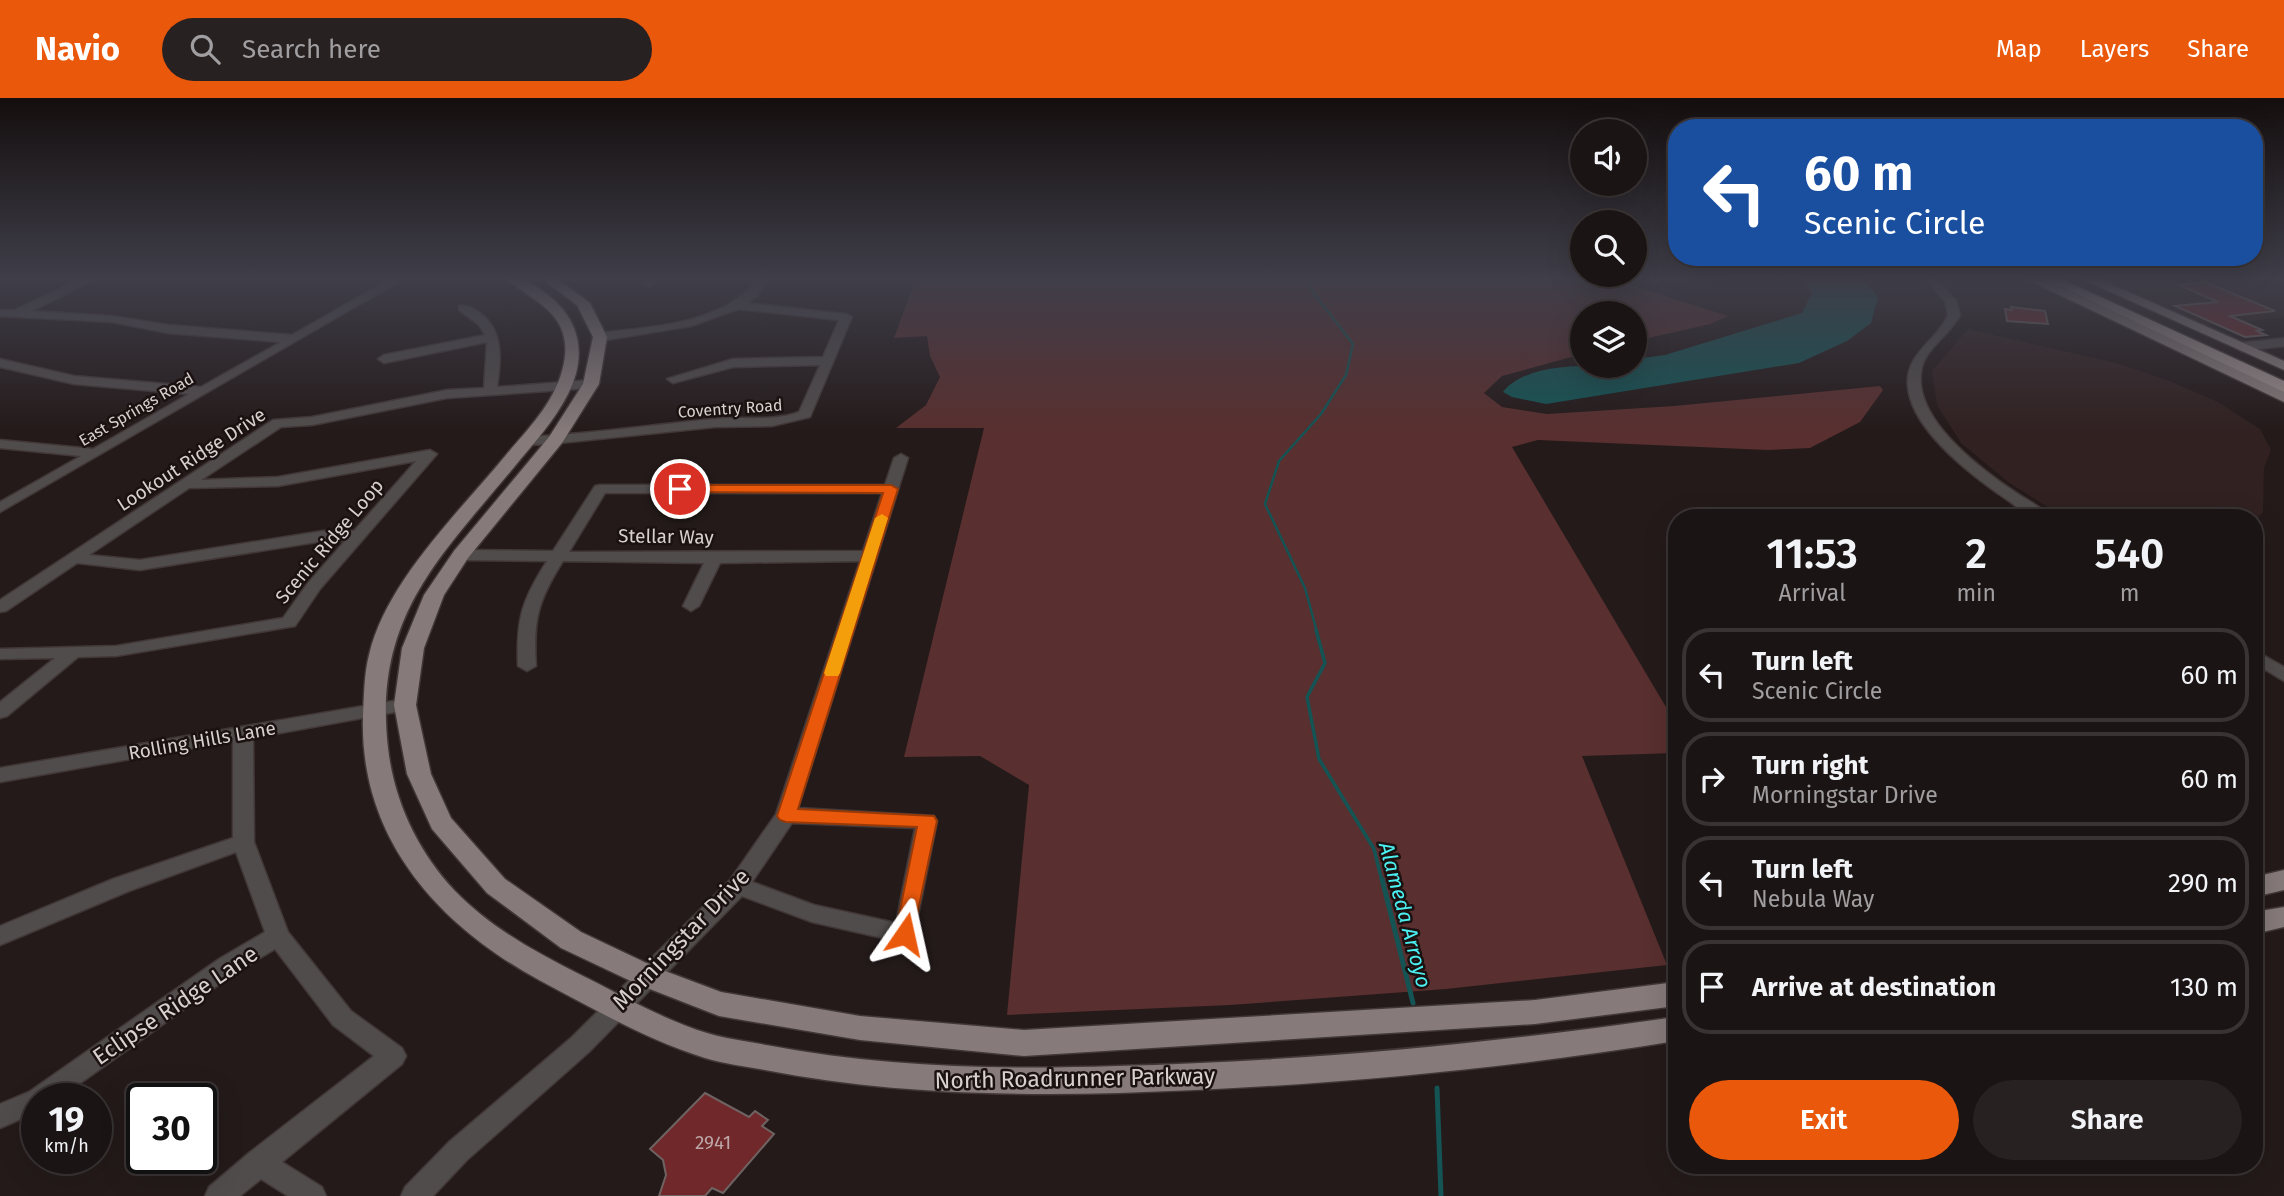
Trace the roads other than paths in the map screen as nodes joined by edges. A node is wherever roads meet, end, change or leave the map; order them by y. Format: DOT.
graph roads {
  1 [pos="171,329"];
  2 [pos="311,329"];
  3 [pos="488,329"];
  4 [pos="569,329"];
  5 [pos="596,329"];
  6 [pos="651,329"];
  7 [pos="840,329"];
  8 [pos="1948,329"];
  9 [pos="2139,329"];
  10 [pos="2159,329"];
  11 [pos="2185,329"];
  12 [pos="2201,329"];
  13 [pos="492,337"];
  14 [pos="600,337"];
  15 [pos="294,339"];
  16 [pos="2284,342"];
  17 [pos="2241,347"];
  18 [pos="384,359"];
  19 [pos="826,361"];
  20 [pos="2,365"];
  21 [pos="2282,372"];
  22 [pos="673,379"];
  23 [pos="578,384"];
  24 [pos="2284,387"];
  25 [pos="490,389"];
  26 [pos="203,391"];
  27 [pos="2284,397"];
  28 [pos="556,440"];
  29 [pos="526,441"];
  30 [pos="0,444"];
  31 [pos="96,453"];
  32 [pos="901,458"];
  33 [pos="186,484"];
  34 [pos="891,489"];
  35 [pos="0,508"];
  36 [pos="2032,509"];
  37 [pos="356,536"];
  38 [pos="461,555"];
  39 [pos="556,556"];
  40 [pos="869,556"];
  41 [pos="74,558"];
  42 [pos="714,558"];
  43 [pos="691,606"];
  44 [pos="0,607"];
  45 [pos="0,654"];
  46 [pos="71,654"];
  47 [pos="2263,661"];
  48 [pos="527,666"];
  49 [pos="2284,675"];
  50 [pos="405,705"];
  51 [pos="374,711"];
  52 [pos="0,712"];
  53 [pos="243,732"];
  54 [pos="0,775"];
  55 [pos="786,816"];
  56 [pos="243,842"];
  57 [pos="2284,880"];
  58 [pos="2263,885"];
  59 [pos="738,886"];
  60 [pos="2284,916"];
  61 [pos="2263,921"];
  62 [pos="0,936"];
  63 [pos="278,936"];
  64 [pos="647,976"];
  65 [pos="1668,995"];
  66 [pos="617,1005"];
  67 [pos="1668,1031"];
  68 [pos="60,1083"];
  69 [pos="21,1106"];
  70 [pos="0,1116"];
  71 [pos="260,1161"];
  72 [pos="219,1196"];
  73 [pos="312,1196"];
  74 [pos="415,1196"];
  1 -- 15 [label="street"];
  2 -- 15 [label="street, East Springs Road"];
  3 -- 13 [label="street"];
  4 -- 23 [label="main road, North Roadrunner Parkway"];
  5 -- 14 [label="main road"];
  6 -- 14 [label="street"];
  7 -- 19 [label="street, Coventry Road"];
  8 -- 36 [label="street"];
  9 -- 27 [label="main road"];
  10 -- 24 [label="highway"];
  11 -- 21 [label="highway"];
  12 -- 17 [label="main road"];
  13 -- 18 [label="street"];
  13 -- 25 [label="street"];
  14 -- 23 [label="main road, North Roadrunner Parkway"];
  15 -- 26 [label="street, East Springs Road"];
  16 -- 17 [label="street"];
  17 -- 21 [label="main road"];
  19 -- 22 [label="street"];
  19 -- 28 [label="street, Coventry Road"];
  20 -- 26 [label="street"];
  23 -- 25 [label="street, Lookout Ridge Drive"];
  23 -- 28 [label="main road, North Roadrunner Parkway"];
  23 -- 29 [label="main road, North Roadrunner Parkway"];
  25 -- 33 [label="street, Lookout Ridge Drive"];
  26 -- 31 [label="street, East Springs Road"];
  28 -- 29 [label="street, Coventry Road"];
  28 -- 38 [label="main road, North Roadrunner Parkway"];
  29 -- 51 [label="main road, North Roadrunner Parkway"];
  30 -- 31 [label="street"];
  31 -- 35 [label="street, East Springs Road"];
  32 -- 34 [label="street, Morningstar Drive"];
  33 -- 37 [label="street, Scenic Ridge Loop"];
  33 -- 41 [label="street, Lookout Ridge Drive"];
  34 -- 39 [label="street"];
  34 -- 40 [label="street, Morningstar Drive"];
  37 -- 41 [label="street"];
  37 -- 46 [label="street, Scenic Ridge Loop"];
  38 -- 39 [label="street, Stellar Way"];
  38 -- 50 [label="main road, North Roadrunner Parkway"];
  39 -- 42 [label="street, Stellar Way"];
  39 -- 48 [label="street"];
  40 -- 42 [label="street, Stellar Way"];
  40 -- 55 [label="street, Morningstar Drive"];
  41 -- 44 [label="street, Lookout Ridge Drive"];
  42 -- 43 [label="street"];
  45 -- 46 [label="street, Scenic Ridge Loop"];
  46 -- 52 [label="street"];
  47 -- 49 [label="street"];
  50 -- 51 [label="street, Rolling Hills Lane"];
  50 -- 64 [label="main road, North Roadrunner Parkway"];
  51 -- 53 [label="street, Rolling Hills Lane"];
  51 -- 66 [label="main road, North Roadrunner Parkway"];
  53 -- 54 [label="street, Rolling Hills Lane"];
  53 -- 56 [label="street"];
  55 -- 59 [label="street, Morningstar Drive"];
  55 -- 59 [label="street"];
  56 -- 62 [label="street"];
  56 -- 63 [label="street"];
  57 -- 58 [label="main road"];
  59 -- 64 [label="street, Morningstar Drive"];
  60 -- 61 [label="main road"];
  63 -- 68 [label="street, Eclipse Ridge Lane"];
  63 -- 71 [label="street"];
  64 -- 65 [label="main road, North Roadrunner Parkway"];
  64 -- 66 [label="street, Morningstar Drive"];
  66 -- 67 [label="main road, North Roadrunner Parkway"];
  66 -- 74 [label="street, Morningstar Drive"];
  69 -- 70 [label="street, Eclipse Ridge Lane"];
  71 -- 72 [label="street"];
  71 -- 73 [label="street"];
}
